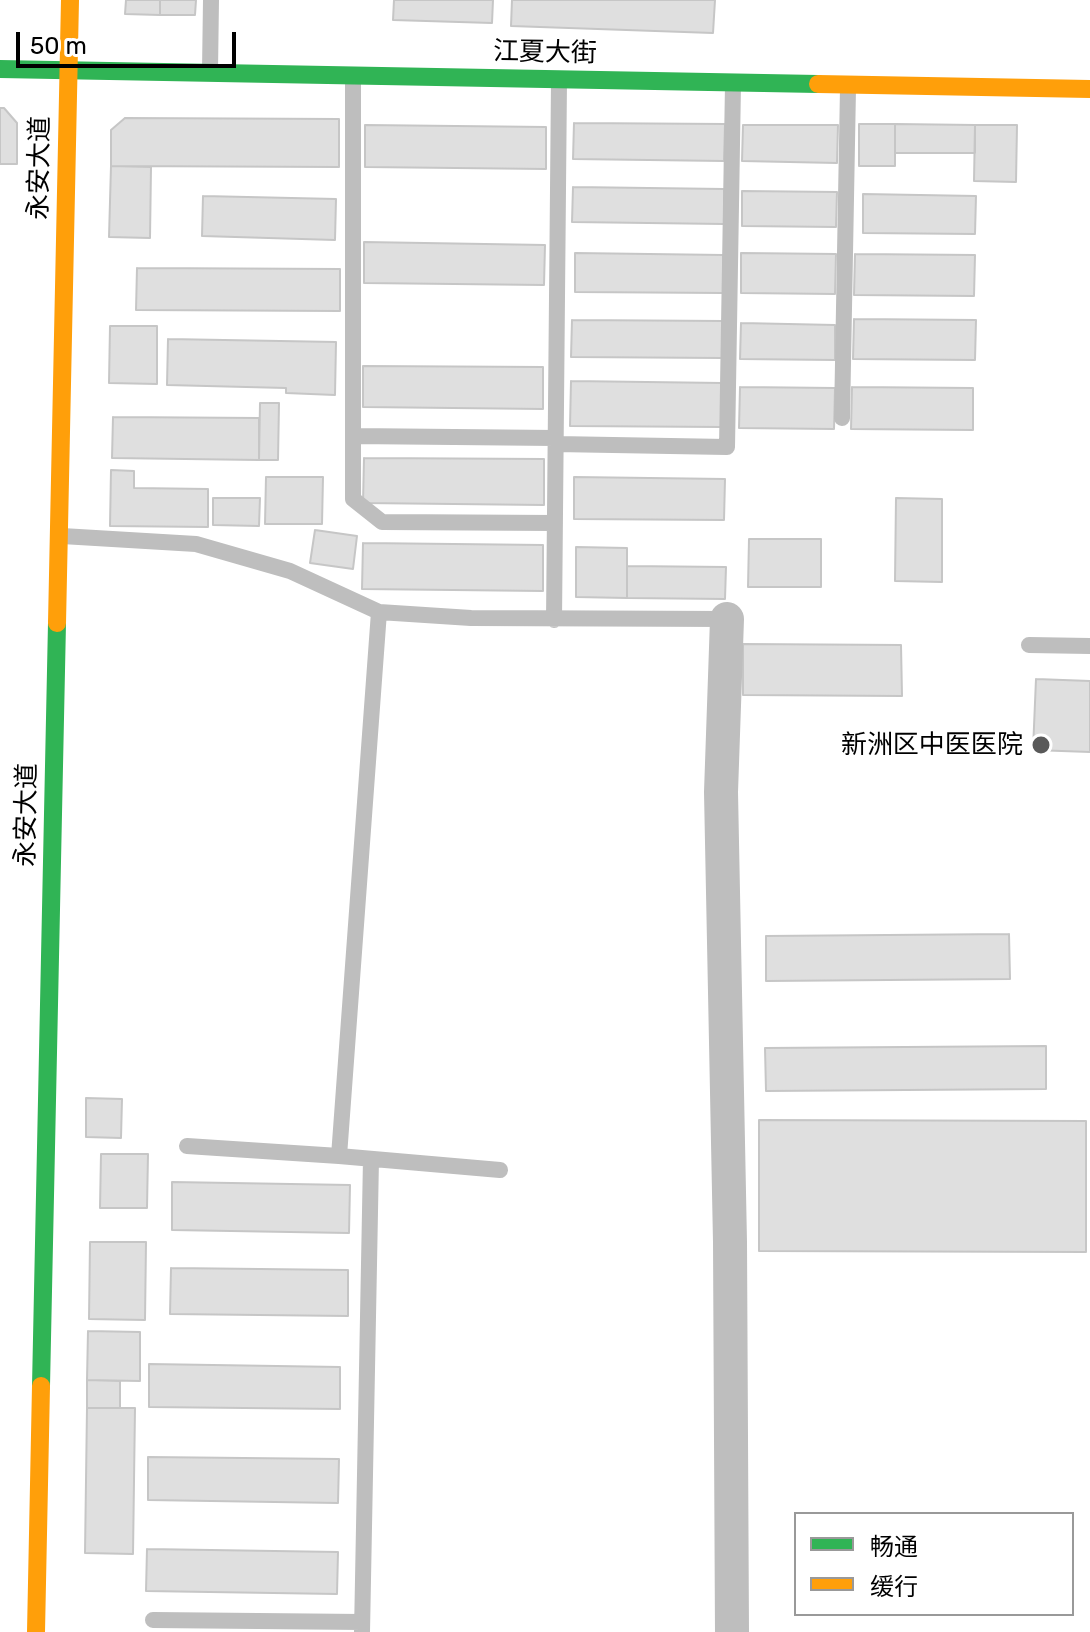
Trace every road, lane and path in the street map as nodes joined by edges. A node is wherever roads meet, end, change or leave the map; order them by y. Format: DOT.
graph roads {
  1 [pos="70,0"];
  2 [pos="211,0"];
  3 [pos="0,69"];
  4 [pos="68,70"];
  5 [pos="210,73"];
  6 [pos="353,76"];
  7 [pos="559,79"];
  8 [pos="733,82"];
  9 [pos="848,85"];
  10 [pos="1090,89"];
  11 [pos="842,418"];
  12 [pos="353,436"];
  13 [pos="556,441"];
  14 [pos="555,523"];
  15 [pos="58,535"];
  16 [pos="379,612"];
  17 [pos="727,619"];
  18 [pos="554,620"];
  19 [pos="1029,645"];
  20 [pos="1090,646"];
  21 [pos="187,1146"];
  22 [pos="339,1156"];
  23 [pos="371,1159"];
  24 [pos="500,1170"];
  25 [pos="153,1620"];
  26 [pos="362,1627"];
  27 [pos="36,1632"];
  28 [pos="732,1632"];
  1 -- 4 [label="street, 永安大道"];
  2 -- 5 [label="lane"];
  3 -- 4 [label="street, 江夏大街"];
  4 -- 5 [label="street, 江夏大街"];
  4 -- 15 [label="street, 永安大道"];
  5 -- 6 [label="street, 江夏大街"];
  6 -- 7 [label="street, 江夏大街"];
  6 -- 12 [label="lane"];
  7 -- 8 [label="street, 江夏大街"];
  7 -- 13 [label="lane"];
  8 -- 9 [label="street, 江夏大街"];
  8 -- 13 [label="lane"];
  9 -- 10 [label="street, 江夏大街"];
  9 -- 11 [label="lane"];
  12 -- 13 [label="lane"];
  12 -- 14 [label="lane"];
  13 -- 14 [label="lane"];
  14 -- 18 [label="lane"];
  15 -- 16 [label="lane"];
  15 -- 27 [label="street, 永安大道"];
  16 -- 18 [label="lane"];
  16 -- 22 [label="lane"];
  17 -- 18 [label="lane"];
  17 -- 28 [label="street"];
  19 -- 20 [label="lane"];
  21 -- 22 [label="lane"];
  22 -- 23 [label="lane"];
  23 -- 24 [label="lane"];
  23 -- 26 [label="lane"];
  25 -- 26 [label="lane"];
}
